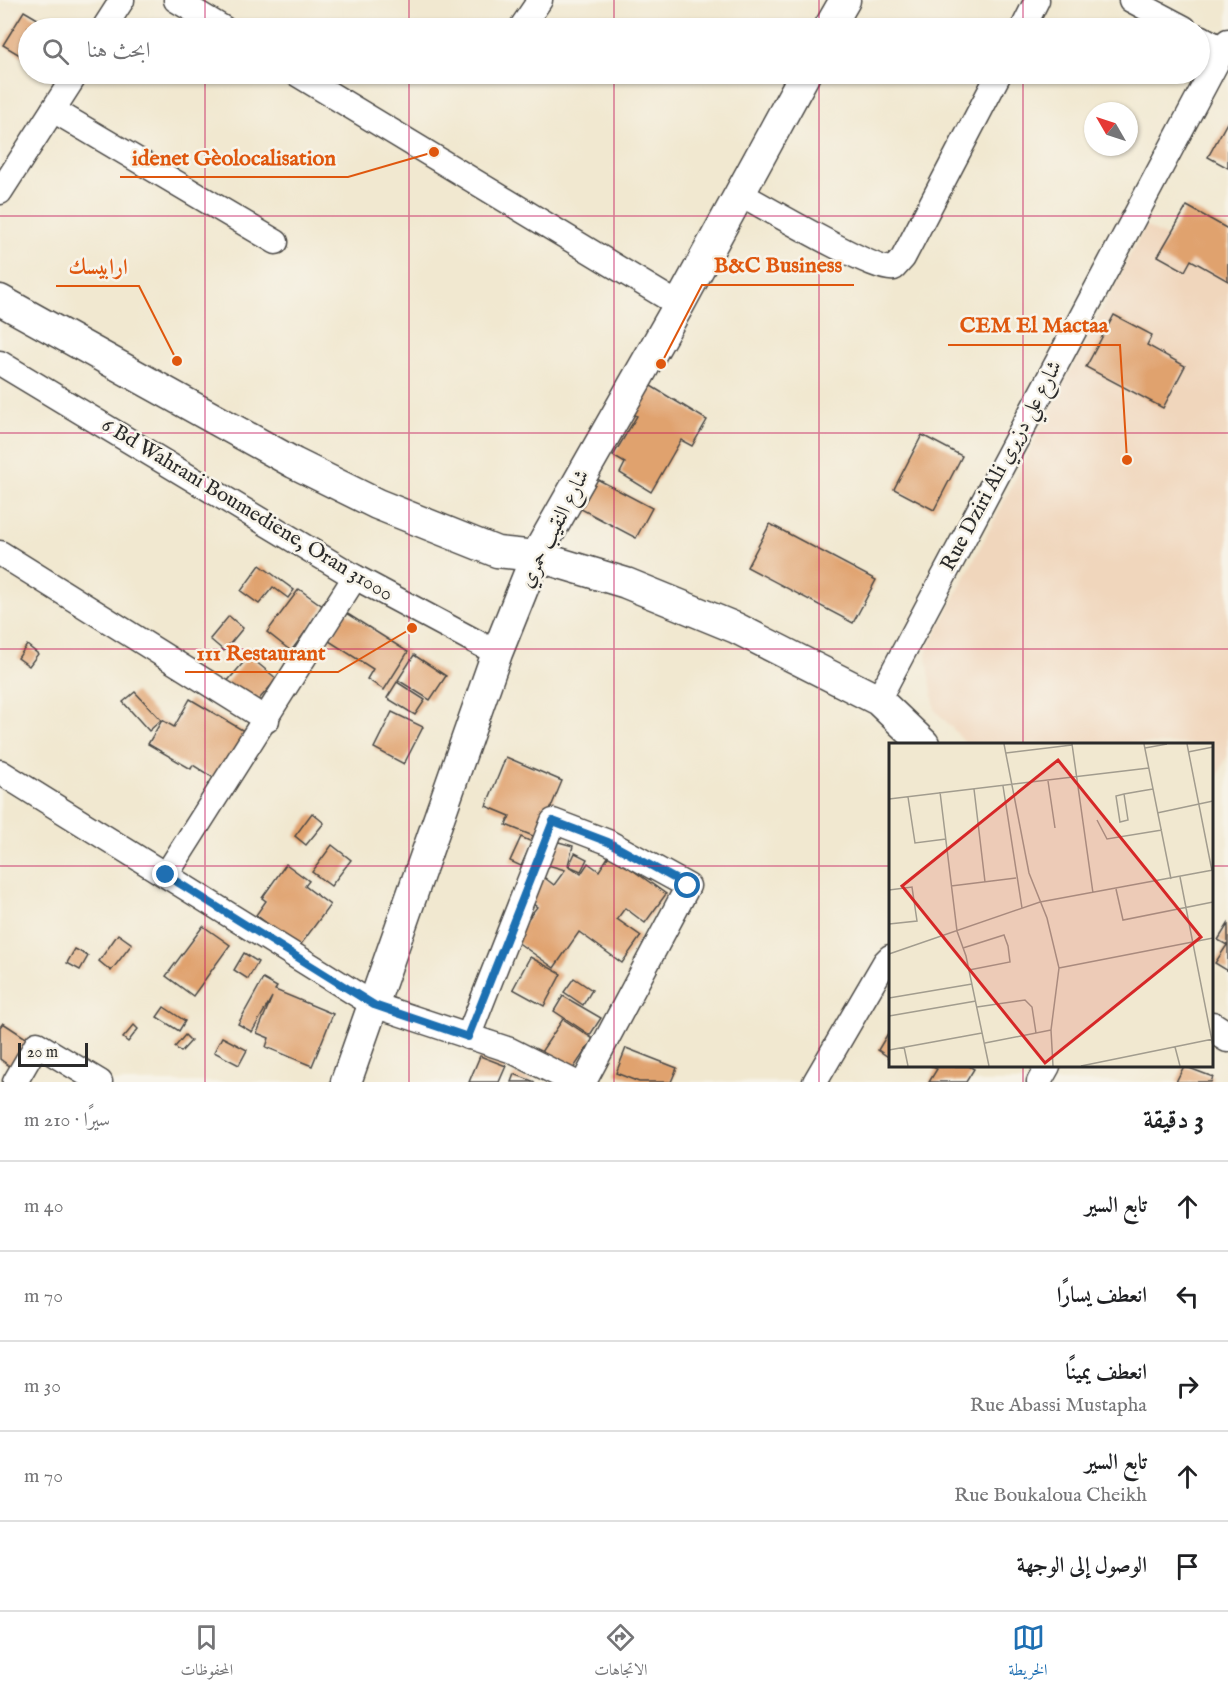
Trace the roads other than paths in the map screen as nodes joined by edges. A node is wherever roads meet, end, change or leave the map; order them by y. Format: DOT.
graph roads {
  1 [pos="122,0"];
  2 [pos="176,0"];
  3 [pos="540,0"];
  4 [pos="845,0"];
  5 [pos="1037,0"];
  6 [pos="1131,0"];
  7 [pos="111,18"];
  8 [pos="206,18"];
  9 [pos="528,18"];
  10 [pos="835,18"];
  11 [pos="1028,18"];
  12 [pos="1165,18"];
  13 [pos="1210,41"];
  14 [pos="1226,47"];
  15 [pos="1210,77"];
  16 [pos="70,84"];
  17 [pos="314,84"];
  18 [pos="799,84"];
  19 [pos="994,84"];
  20 [pos="1206,84"];
  21 [pos="53,110"];
  22 [pos="0,192"];
  23 [pos="739,193"];
  24 [pos="276,242"];
  25 [pos="0,300"];
  26 [pos="679,305"];
  27 [pos="0,363"];
  28 [pos="0,553"];
  29 [pos="536,556"];
  30 [pos="355,577"];
  31 [pos="497,653"];
  32 [pos="878,700"];
  33 [pos="267,720"];
  34 [pos="923,743"];
  35 [pos="0,772"];
  36 [pos="166,875"];
  37 [pos="889,959"];
  38 [pos="374,1005"];
  39 [pos="1213,1028"];
  40 [pos="468,1037"];
  41 [pos="1228,1037"];
  42 [pos="1047,1067"];
  43 [pos="15,1082"];
  44 [pos="100,1082"];
  45 [pos="346,1082"];
  46 [pos="574,1082"];
  47 [pos="584,1082"];
  48 [pos="815,1082"];
  49 [pos="1039,1082"];
  1 -- 7 [label="street"];
  2 -- 8 [label="street"];
  3 -- 9 [label="street"];
  4 -- 10 [label="main road"];
  5 -- 11 [label="street"];
  6 -- 12 [label="street"];
  13 -- 14 [label="street"];
  14 -- 15 [label="street, Rue Dziri Ali شارع علي دزيري"];
  16 -- 21 [label="street"];
  17 -- 26 [label="street"];
  18 -- 23 [label="main road, شارع النقيب حمري"];
  19 -- 23 [label="street"];
  20 -- 32 [label="street, Rue Dziri Ali شارع علي دزيري"];
  21 -- 22 [label="street"];
  21 -- 24 [label="street"];
  23 -- 26 [label="main road, شارع النقيب حمري"];
  25 -- 29 [label="main road"];
  26 -- 29 [label="main road, شارع النقيب حمري"];
  27 -- 30 [label="street, 6 Bd Wahrani Boumediene, Oran 31000"];
  28 -- 33 [label="street"];
  29 -- 31 [label="main road, شارع النقيب حمري"];
  29 -- 32 [label="main road"];
  30 -- 31 [label="street, 6 Bd Wahrani Boumediene, Oran 31000"];
  30 -- 33 [label="street"];
  31 -- 38 [label="main road, شارع النقيب حمري"];
  32 -- 34 [label="main road"];
  33 -- 36 [label="street"];
  35 -- 36 [label="street"];
  36 -- 38 [label="street"];
  37 -- 48 [label="street"];
  38 -- 40 [label="street"];
  38 -- 45 [label="main road, شارع النقيب حمري"];
  39 -- 41 [label="main road"];
  40 -- 46 [label="street"];
  40 -- 47 [label="street"];
  42 -- 49 [label="street"];
  43 -- 44 [label="street"];
}
